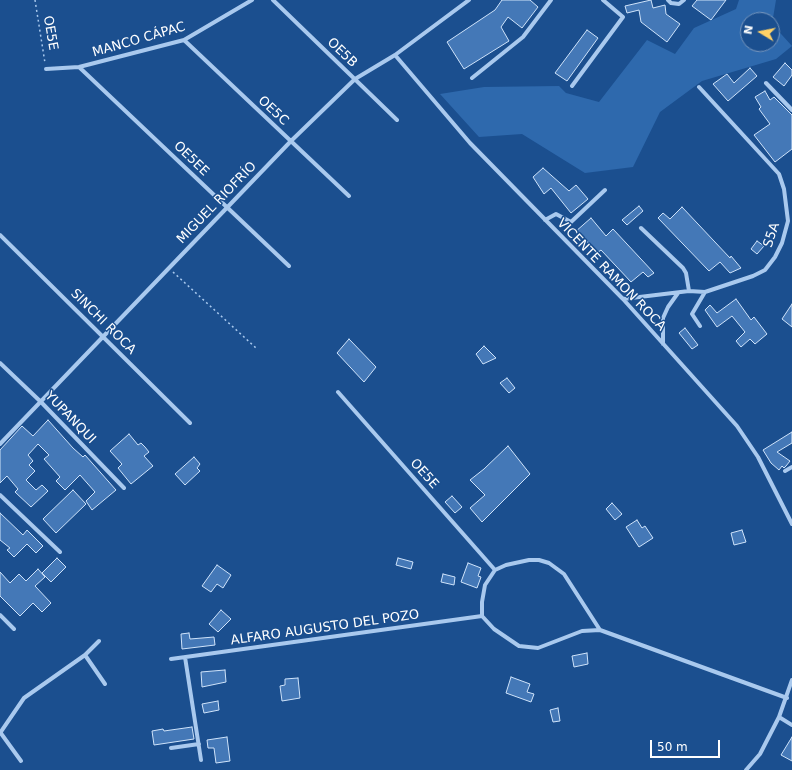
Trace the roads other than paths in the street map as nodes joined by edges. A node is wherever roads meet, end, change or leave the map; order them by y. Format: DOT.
graph roads {
  1 [pos="252,0"];
  2 [pos="273,0"];
  3 [pos="469,0"];
  4 [pos="551,0"];
  5 [pos="603,0"];
  6 [pos="668,0"];
  7 [pos="684,0"];
  8 [pos="184,40"];
  9 [pos="396,55"];
  10 [pos="79,67"];
  11 [pos="46,69"];
  12 [pos="472,78"];
  13 [pos="355,79"];
  14 [pos="766,83"];
  15 [pos="572,86"];
  16 [pos="700,87"];
  17 [pos="792,110"];
  18 [pos="397,120"];
  19 [pos="291,141"];
  20 [pos="606,190"];
  21 [pos="349,196"];
  22 [pos="792,204"];
  23 [pos="787,206"];
  24 [pos="227,207"];
  25 [pos="545,220"];
  26 [pos="641,228"];
  27 [pos="0,235"];
  28 [pos="289,266"];
  29 [pos="689,291"];
  30 [pos="705,292"];
  31 [pos="678,293"];
  32 [pos="623,299"];
  33 [pos="700,326"];
  34 [pos="104,336"];
  35 [pos="663,344"];
  36 [pos="0,363"];
  37 [pos="338,392"];
  38 [pos="41,402"];
  39 [pos="190,423"];
  40 [pos="0,444"];
  41 [pos="792,467"];
  42 [pos="785,471"];
  43 [pos="124,488"];
  44 [pos="0,495"];
  45 [pos="792,524"];
  46 [pos="60,552"];
  47 [pos="495,570"];
  48 [pos="0,615"];
  49 [pos="482,616"];
  50 [pos="14,629"];
  51 [pos="600,630"];
  52 [pos="99,641"];
  53 [pos="85,655"];
  54 [pos="185,658"];
  55 [pos="171,659"];
  56 [pos="792,680"];
  57 [pos="105,684"];
  58 [pos="787,698"];
  59 [pos="779,717"];
  60 [pos="792,725"];
  61 [pos="0,733"];
  62 [pos="199,744"];
  63 [pos="171,748"];
  64 [pos="201,760"];
  65 [pos="21,761"];
  66 [pos="746,770"];
  1 -- 8 [label="street, MANCO CÁPAC"];
  2 -- 13 [label="street, OE5B"];
  3 -- 9 [label="street, MIGUEL RIOFRÍO"];
  4 -- 12 [label="street"];
  5 -- 15 [label="street"];
  6 -- 7 [label="street"];
  8 -- 10 [label="street, MANCO CÁPAC"];
  8 -- 19 [label="street, OE5C"];
  9 -- 13 [label="street, MIGUEL RIOFRÍO"];
  9 -- 25 [label="street, VICENTE RAMON ROCA"];
  10 -- 11 [label="street, MANCO CÁPAC"];
  10 -- 24 [label="street, OE5EE"];
  13 -- 18 [label="street, OE5B"];
  13 -- 19 [label="street, MIGUEL RIOFRÍO"];
  14 -- 17 [label="street"];
  16 -- 23 [label="street, S5A"];
  19 -- 21 [label="street, OE5C"];
  19 -- 24 [label="street, MIGUEL RIOFRÍO"];
  20 -- 25 [label="street"];
  22 -- 23 [label="street"];
  23 -- 30 [label="street, S5A"];
  24 -- 28 [label="street, OE5EE"];
  24 -- 34 [label="street, MIGUEL RIOFRÍO"];
  25 -- 32 [label="street, VICENTE RAMON ROCA"];
  26 -- 29 [label="street"];
  27 -- 34 [label="street, SINCHI ROCA"];
  29 -- 30 [label="street, S5A"];
  29 -- 31 [label="street, S5A"];
  30 -- 33 [label="street"];
  31 -- 32 [label="street, S5A"];
  31 -- 35 [label="street"];
  32 -- 35 [label="street, VICENTE RAMON ROCA"];
  34 -- 38 [label="street, MIGUEL RIOFRÍO"];
  34 -- 39 [label="street, SINCHI ROCA"];
  35 -- 45 [label="street, VICENTE RAMON ROCA"];
  36 -- 38 [label="street, YUPANQUI"];
  37 -- 47 [label="street, OE5E"];
  38 -- 40 [label="street, MIGUEL RIOFRÍO"];
  38 -- 43 [label="street, YUPANQUI"];
  41 -- 42 [label="street"];
  44 -- 46 [label="street"];
  47 -- 49 [label="street"];
  47 -- 51 [label="street"];
  48 -- 50 [label="street"];
  49 -- 51 [label="street"];
  49 -- 54 [label="street, ALFARO AUGUSTO DEL POZO"];
  51 -- 58 [label="street"];
  52 -- 53 [label="street"];
  53 -- 57 [label="street"];
  53 -- 61 [label="street"];
  54 -- 55 [label="street, ALFARO AUGUSTO DEL POZO"];
  54 -- 62 [label="street"];
  56 -- 58 [label="street"];
  58 -- 59 [label="street"];
  59 -- 60 [label="street"];
  59 -- 66 [label="street"];
  61 -- 65 [label="street"];
  62 -- 63 [label="street"];
  62 -- 64 [label="street"];
}
